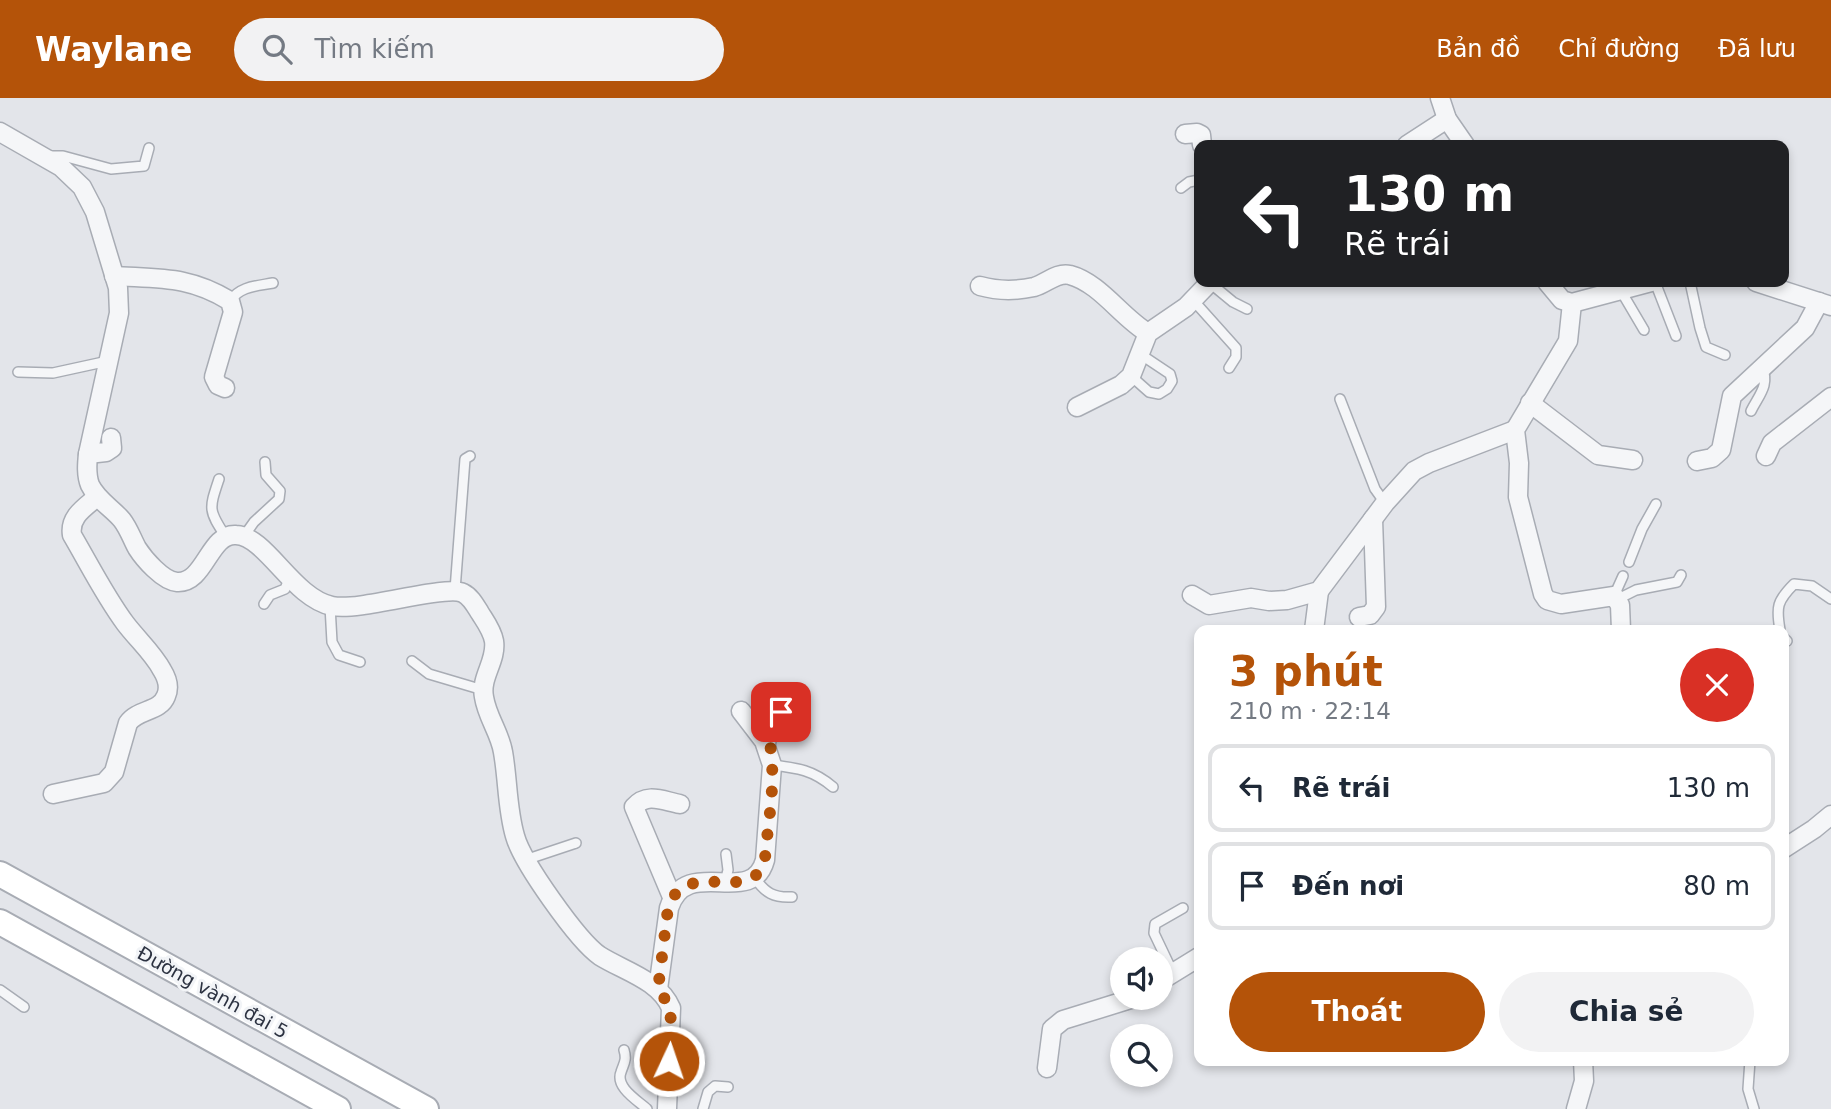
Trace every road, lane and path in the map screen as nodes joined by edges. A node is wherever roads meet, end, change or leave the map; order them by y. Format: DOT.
graph roads {
  1 [pos="1448,106"];
  2 [pos="0,132"];
  3 [pos="1185,134"];
  4 [pos="1202,140"];
  5 [pos="1411,140"];
  6 [pos="1463,140"];
  7 [pos="149,148"];
  8 [pos="42,156"];
  9 [pos="1194,181"];
  10 [pos="1181,188"];
  11 [pos="114,276"];
  12 [pos="273,283"];
  13 [pos="980,286"];
  14 [pos="1205,287"];
  15 [pos="1216,287"];
  16 [pos="1551,287"];
  17 [pos="1633,287"];
  18 [pos="1655,287"];
  19 [pos="1691,287"];
  20 [pos="1772,287"];
  21 [pos="1621,290"];
  22 [pos="1193,300"];
  23 [pos="230,301"];
  24 [pos="1572,303"];
  25 [pos="1825,304"];
  26 [pos="1247,309"];
  27 [pos="1644,330"];
  28 [pos="1148,333"];
  29 [pos="1676,336"];
  30 [pos="1140,354"];
  31 [pos="1725,355"];
  32 [pos="108,361"];
  33 [pos="1762,367"];
  34 [pos="1229,368"];
  35 [pos="19,372"];
  36 [pos="1131,376"];
  37 [pos="225,388"];
  38 [pos="1831,397"];
  39 [pos="1340,399"];
  40 [pos="1530,403"];
  41 [pos="1077,407"];
  42 [pos="1751,411"];
  43 [pos="1515,430"];
  44 [pos="111,438"];
  45 [pos="88,454"];
  46 [pos="470,456"];
  47 [pos="1766,456"];
  48 [pos="1633,460"];
  49 [pos="1698,461"];
  50 [pos="265,462"];
  51 [pos="219,479"];
  52 [pos="97,497"];
  53 [pos="1385,503"];
  54 [pos="1656,504"];
  55 [pos="1373,519"];
  56 [pos="235,536"];
  57 [pos="1629,562"];
  58 [pos="1681,575"];
  59 [pos="1623,576"];
  60 [pos="289,579"];
  61 [pos="455,590"];
  62 [pos="1319,591"];
  63 [pos="1192,595"];
  64 [pos="1616,598"];
  65 [pos="1831,599"];
  66 [pos="264,604"];
  67 [pos="330,606"];
  68 [pos="1359,617"];
  69 [pos="1315,625"];
  70 [pos="1620,625"];
  71 [pos="1779,625"];
  72 [pos="412,661"];
  73 [pos="360,662"];
  74 [pos="483,690"];
  75 [pos="799,699"];
  76 [pos="741,711"];
  77 [pos="771,758"];
  78 [pos="833,787"];
  79 [pos="52,794"];
  80 [pos="680,804"];
  81 [pos="1831,815"];
  82 [pos="576,843"];
  83 [pos="1789,845"];
  84 [pos="726,854"];
  85 [pos="526,860"];
  86 [pos="0,874"];
  87 [pos="755,878"];
  88 [pos="725,882"];
  89 [pos="672,897"];
  90 [pos="792,897"];
  91 [pos="1183,908"];
  92 [pos="0,922"];
  93 [pos="1158,947"];
  94 [pos="1194,960"];
  95 [pos="1173,973"];
  96 [pos="658,989"];
  97 [pos="0,990"];
  98 [pos="1110,1005"];
  99 [pos="24,1007"];
  100 [pos="624,1049"];
  101 [pos="1583,1066"];
  102 [pos="1750,1066"];
  103 [pos="1047,1068"];
  104 [pos="728,1087"];
  105 [pos="338,1109"];
  106 [pos="426,1109"];
  107 [pos="647,1109"];
  108 [pos="667,1109"];
  109 [pos="703,1109"];
  110 [pos="1576,1109"];
  111 [pos="1754,1109"];
  1 -- 5 [label="street"];
  1 -- 6 [label="street"];
  2 -- 8 [label="street"];
  3 -- 4 [label="street"];
  7 -- 8 [label="lane"];
  8 -- 11 [label="street"];
  9 -- 10 [label="lane"];
  11 -- 23 [label="street"];
  11 -- 32 [label="street"];
  12 -- 23 [label="lane"];
  13 -- 28 [label="street"];
  14 -- 22 [label="street"];
  15 -- 26 [label="lane"];
  16 -- 24 [label="street"];
  17 -- 21 [label="street"];
  18 -- 29 [label="lane"];
  19 -- 31 [label="lane"];
  20 -- 25 [label="street"];
  21 -- 24 [label="street"];
  21 -- 27 [label="lane"];
  22 -- 28 [label="street"];
  22 -- 34 [label="lane"];
  23 -- 37 [label="street"];
  24 -- 40 [label="street"];
  25 -- 33 [label="street"];
  28 -- 30 [label="street"];
  30 -- 36 [label="street"];
  30 -- 36 [label="lane"];
  32 -- 35 [label="lane"];
  32 -- 45 [label="street"];
  33 -- 42 [label="lane"];
  33 -- 49 [label="street"];
  36 -- 41 [label="street"];
  38 -- 47 [label="street"];
  39 -- 53 [label="lane"];
  40 -- 43 [label="street"];
  40 -- 48 [label="street"];
  43 -- 53 [label="street"];
  43 -- 64 [label="street"];
  44 -- 45 [label="street"];
  45 -- 52 [label="street"];
  46 -- 61 [label="lane"];
  50 -- 56 [label="lane"];
  51 -- 56 [label="lane"];
  52 -- 56 [label="street"];
  52 -- 79 [label="street"];
  53 -- 55 [label="street"];
  54 -- 57 [label="lane"];
  55 -- 62 [label="street"];
  55 -- 68 [label="street"];
  56 -- 60 [label="street"];
  58 -- 64 [label="lane"];
  59 -- 64 [label="lane"];
  60 -- 66 [label="lane"];
  60 -- 67 [label="street"];
  61 -- 67 [label="street"];
  61 -- 74 [label="street"];
  62 -- 63 [label="street"];
  62 -- 69 [label="street"];
  64 -- 70 [label="street"];
  65 -- 71 [label="lane"];
  67 -- 73 [label="lane"];
  72 -- 74 [label="lane"];
  74 -- 85 [label="street"];
  75 -- 77 [label="lane"];
  76 -- 77 [label="street"];
  77 -- 78 [label="lane"];
  77 -- 87 [label="street"];
  80 -- 89 [label="street"];
  81 -- 83 [label="street"];
  82 -- 85 [label="lane"];
  84 -- 88 [label="lane"];
  85 -- 96 [label="street"];
  86 -- 106 [label="main road, Đường vành đai 5"];
  87 -- 88 [label="street"];
  87 -- 90 [label="lane"];
  88 -- 89 [label="street"];
  89 -- 96 [label="street"];
  91 -- 93 [label="lane"];
  92 -- 105 [label="main road"];
  94 -- 95 [label="street"];
  96 -- 108 [label="street"];
  97 -- 99 [label="lane"];
  98 -- 103 [label="street"];
  100 -- 107 [label="lane"];
  101 -- 110 [label="street"];
  102 -- 111 [label="lane"];
  104 -- 109 [label="lane"];
}
